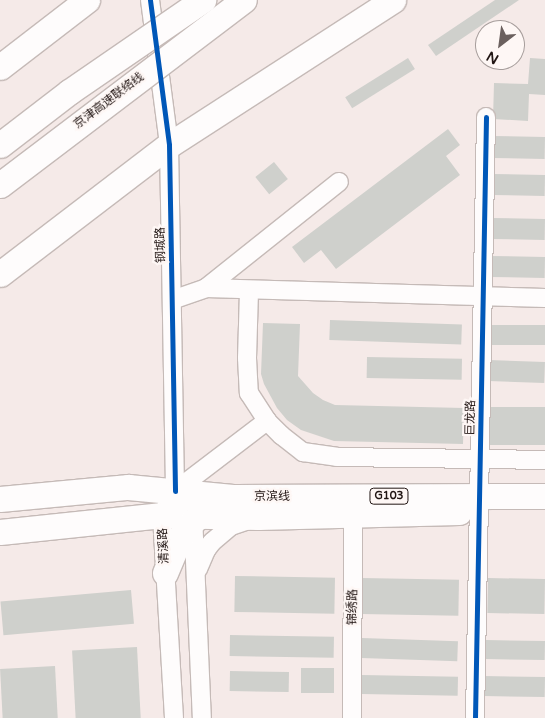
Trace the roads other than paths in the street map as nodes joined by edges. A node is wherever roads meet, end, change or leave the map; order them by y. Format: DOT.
graph roads {
  1 [pos="87,0"];
  2 [pos="150,0"];
  3 [pos="203,0"];
  4 [pos="244,0"];
  5 [pos="393,0"];
  6 [pos="0,67"];
  7 [pos="486,117"];
  8 [pos="0,145"];
  9 [pos="169,146"];
  10 [pos="339,182"];
  11 [pos="0,185"];
  12 [pos="0,274"];
  13 [pos="206,288"];
  14 [pos="249,290"];
  15 [pos="483,297"];
  16 [pos="545,298"];
  17 [pos="172,300"];
  18 [pos="267,421"];
  19 [pos="481,459"];
  20 [pos="545,460"];
  21 [pos="175,491"];
  22 [pos="545,496"];
  23 [pos="233,497"];
  24 [pos="0,499"];
  25 [pos="480,504"];
  26 [pos="353,506"];
  27 [pos="545,513"];
  28 [pos="162,515"];
  29 [pos="196,516"];
  30 [pos="258,517"];
  31 [pos="0,532"];
  32 [pos="165,573"];
  33 [pos="196,577"];
  34 [pos="174,718"];
  35 [pos="202,718"];
  36 [pos="352,718"];
  37 [pos="475,718"];
  1 -- 6 [label="highway"];
  2 -- 9 [label="street, 钢城路"];
  3 -- 8 [label="highway, bridge"];
  4 -- 11 [label="highway, 京津高速联络线, bridge"];
  5 -- 9 [label="highway"];
  7 -- 15 [label="street, 巨龙路"];
  9 -- 12 [label="highway"];
  9 -- 17 [label="street, 钢城路"];
  10 -- 13 [label="street"];
  13 -- 14 [label="street"];
  13 -- 17 [label="street"];
  14 -- 15 [label="street"];
  14 -- 18 [label="street"];
  15 -- 16 [label="street"];
  15 -- 19 [label="street, 巨龙路"];
  17 -- 21 [label="street, 钢城路"];
  18 -- 19 [label="street"];
  18 -- 21 [label="street"];
  19 -- 20 [label="street"];
  19 -- 25 [label="street, 巨龙路"];
  21 -- 23 [label="highway, 京滨线 / G103"];
  21 -- 24 [label="highway, 京滨线 / G103"];
  21 -- 28 [label="street, 清溪路"];
  21 -- 29 [label="street"];
  22 -- 25 [label="highway, 京滨线 / G103"];
  23 -- 26 [label="highway, 京滨线 / G103"];
  23 -- 29 [label="highway"];
  25 -- 26 [label="highway, 京滨线 / G103"];
  25 -- 27 [label="highway, 京滨线 / G103"];
  25 -- 37 [label="street, 巨龙路"];
  26 -- 30 [label="highway, 京滨线 / G103"];
  26 -- 36 [label="street, 锦绣路"];
  28 -- 29 [label="highway, 京滨线 / G103"];
  28 -- 31 [label="highway, 京滨线 / G103"];
  28 -- 32 [label="street, 清溪路"];
  29 -- 30 [label="highway, 京滨线 / G103"];
  29 -- 32 [label="highway"];
  29 -- 33 [label="street"];
  30 -- 33 [label="street"];
  32 -- 34 [label="street, 清溪路"];
  33 -- 35 [label="street"];
}
